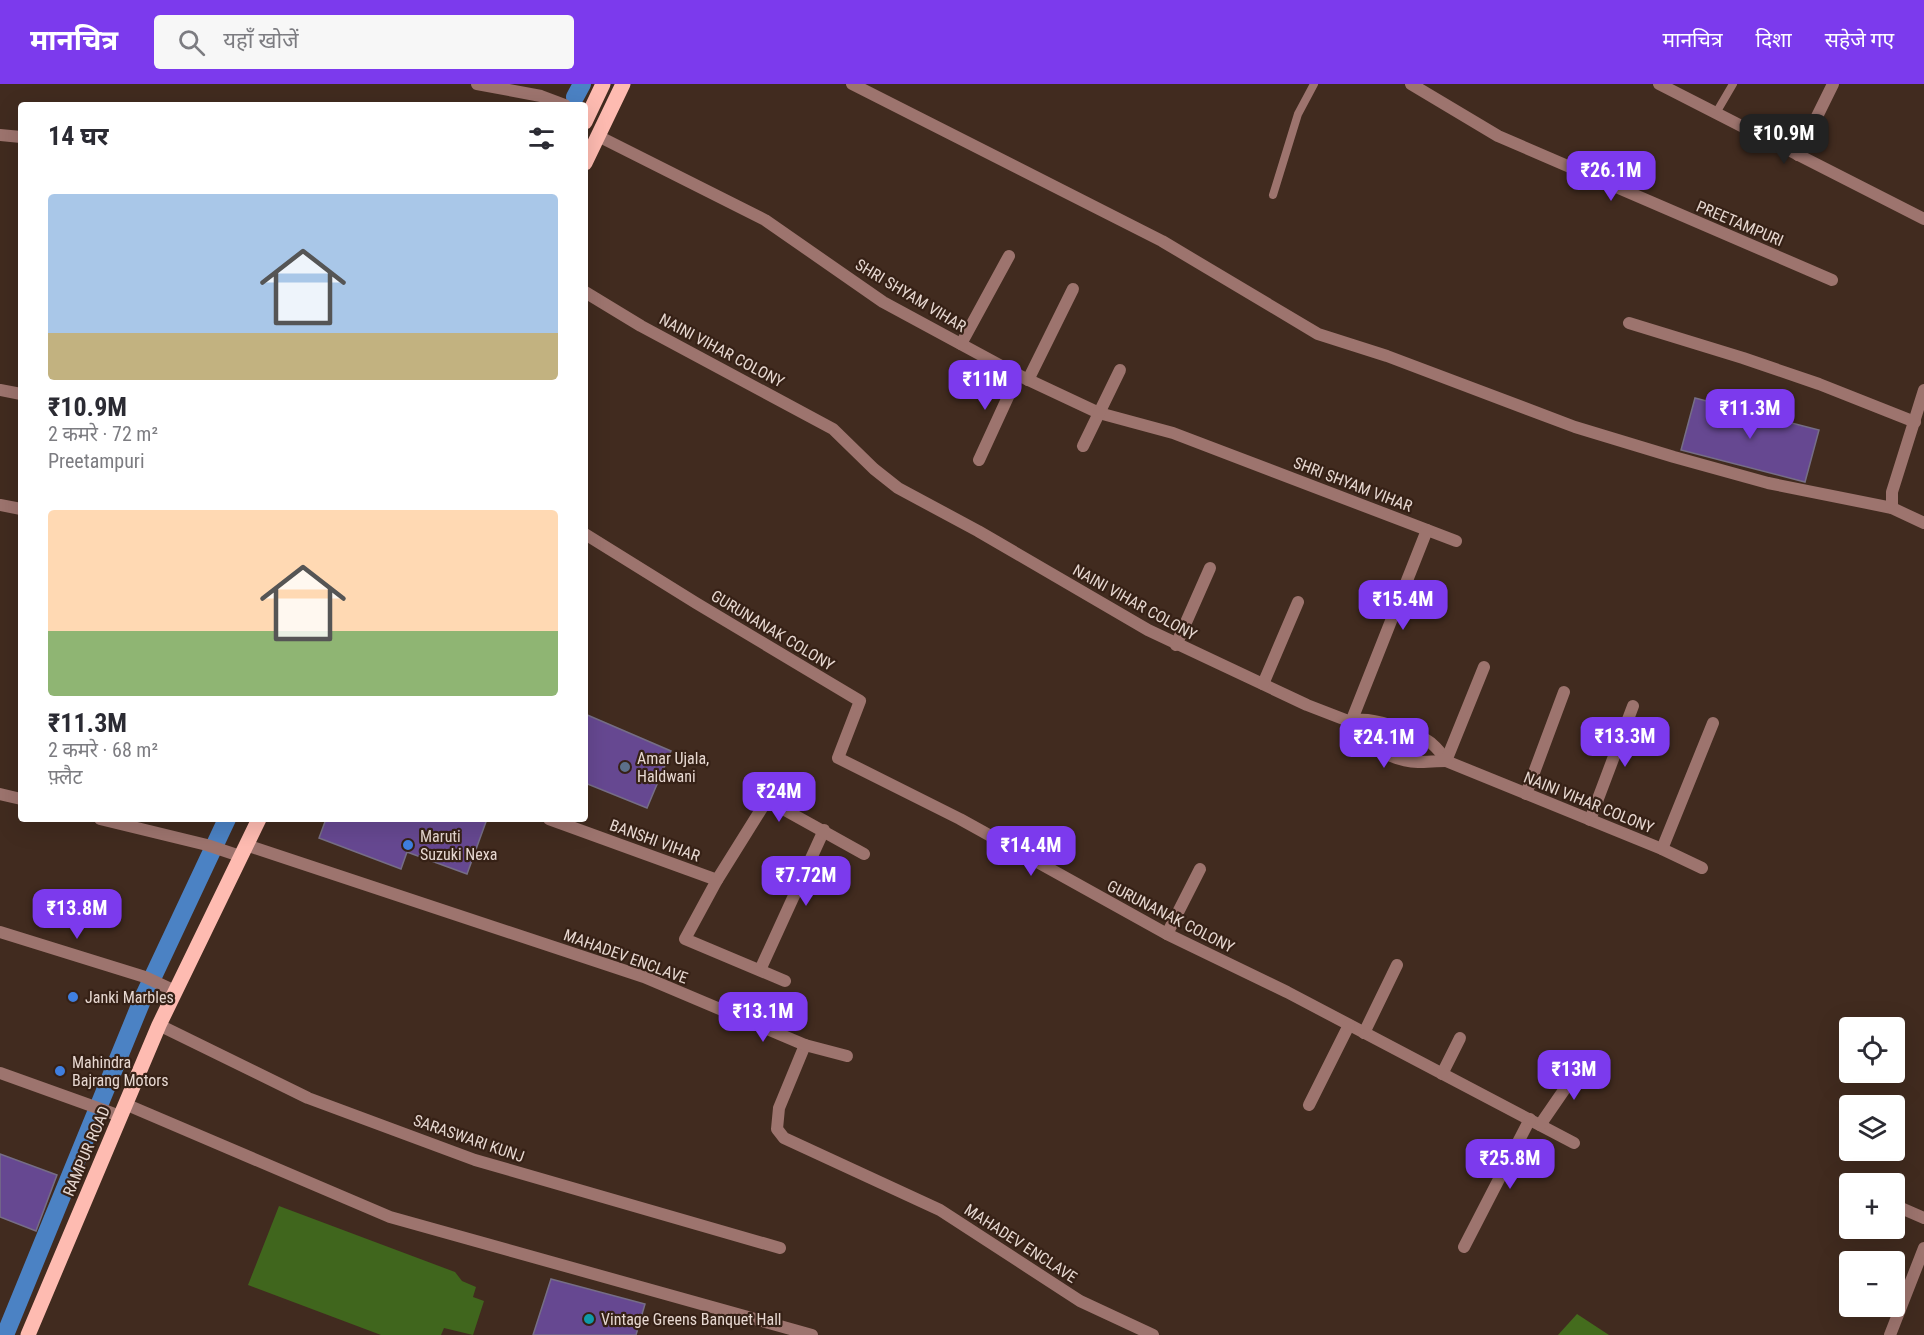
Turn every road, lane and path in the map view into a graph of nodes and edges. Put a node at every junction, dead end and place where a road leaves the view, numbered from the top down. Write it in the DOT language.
graph roads {
  1 [pos="477,84"];
  2 [pos="603,84"];
  3 [pos="623,84"];
  4 [pos="852,84"];
  5 [pos="1314,84"];
  6 [pos="1411,84"];
  7 [pos="1659,84"];
  8 [pos="1733,84"];
  9 [pos="1833,84"];
  10 [pos="557,102"];
  11 [pos="588,113"];
  12 [pos="1716,113"];
  13 [pos="0,135"];
  14 [pos="598,136"];
  15 [pos="18,137"];
  16 [pos="1797,155"];
  17 [pos="588,157"];
  18 [pos="1273,195"];
  19 [pos="1924,219"];
  20 [pos="1009,256"];
  21 [pos="1832,280"];
  22 [pos="1073,289"];
  23 [pos="588,294"];
  24 [pos="1629,323"];
  25 [pos="960,344"];
  26 [pos="1120,370"];
  27 [pos="1023,378"];
  28 [pos="0,390"];
  29 [pos="1924,390"];
  30 [pos="18,393"];
  31 [pos="1099,413"];
  32 [pos="1914,422"];
  33 [pos="1083,446"];
  34 [pos="979,460"];
  35 [pos="0,505"];
  36 [pos="18,508"];
  37 [pos="1892,508"];
  38 [pos="1924,523"];
  39 [pos="1426,530"];
  40 [pos="588,536"];
  41 [pos="1456,541"];
  42 [pos="1210,568"];
  43 [pos="1298,602"];
  44 [pos="1176,645"];
  45 [pos="1484,667"];
  46 [pos="1263,684"];
  47 [pos="1564,692"];
  48 [pos="1633,706"];
  49 [pos="1351,722"];
  50 [pos="1713,723"];
  51 [pos="1446,760"];
  52 [pos="0,794"];
  53 [pos="1526,794"];
  54 [pos="18,798"];
  55 [pos="1590,820"];
  56 [pos="112,822"];
  57 [pos="258,822"];
  58 [pos="557,822"];
  59 [pos="824,830"];
  60 [pos="1662,849"];
  61 [pos="243,851"];
  62 [pos="864,854"];
  63 [pos="1702,868"];
  64 [pos="1200,869"];
  65 [pos="717,880"];
  66 [pos="0,932"];
  67 [pos="1167,934"];
  68 [pos="1397,965"];
  69 [pos="760,970"];
  70 [pos="785,981"];
  71 [pos="175,991"];
  72 [pos="1349,1025"];
  73 [pos="159,1026"];
  74 [pos="1364,1033"];
  75 [pos="1460,1038"];
  76 [pos="805,1045"];
  77 [pos="847,1056"];
  78 [pos="1584,1061"];
  79 [pos="0,1073"];
  80 [pos="1442,1074"];
  81 [pos="1309,1105"];
  82 [pos="117,1111"];
  83 [pos="1535,1122"];
  84 [pos="1574,1143"];
  85 [pos="1905,1210"];
  86 [pos="1924,1218"];
  87 [pos="1464,1247"];
  88 [pos="780,1248"];
  89 [pos="1924,1248"];
  90 [pos="28,1335"];
  91 [pos="812,1335"];
  92 [pos="1153,1335"];
  93 [pos="1890,1335"];
  1 -- 10 [label="street"];
  2 -- 11 [label="main road"];
  3 -- 14 [label="main road"];
  4 -- 37 [label="street"];
  5 -- 18 [label="lane"];
  6 -- 21 [label="street, PREETAMPURI"];
  7 -- 12 [label="street"];
  8 -- 12 [label="lane"];
  9 -- 16 [label="street"];
  12 -- 16 [label="street"];
  13 -- 15 [label="street"];
  14 -- 17 [label="main road"];
  14 -- 25 [label="street, SHRI SHYAM VIHAR"];
  16 -- 19 [label="street"];
  20 -- 25 [label="street"];
  22 -- 27 [label="street"];
  23 -- 44 [label="street, NAINI VIHAR COLONY"];
  24 -- 32 [label="street"];
  25 -- 27 [label="street, SHRI SHYAM VIHAR"];
  26 -- 31 [label="street"];
  27 -- 31 [label="street, SHRI SHYAM VIHAR"];
  27 -- 34 [label="street"];
  28 -- 30 [label="street"];
  29 -- 32 [label="street"];
  31 -- 33 [label="street"];
  31 -- 39 [label="street, SHRI SHYAM VIHAR"];
  32 -- 37 [label="street"];
  35 -- 36 [label="street"];
  37 -- 38 [label="street"];
  39 -- 41 [label="street, SHRI SHYAM VIHAR"];
  39 -- 49 [label="street"];
  40 -- 67 [label="street, GURUNANAK COLONY"];
  42 -- 44 [label="street"];
  43 -- 46 [label="street"];
  44 -- 46 [label="street, NAINI VIHAR COLONY"];
  45 -- 51 [label="street"];
  46 -- 49 [label="street, NAINI VIHAR COLONY"];
  47 -- 53 [label="street"];
  48 -- 55 [label="street"];
  49 -- 51 [label="street, NAINI VIHAR COLONY"];
  49 -- 51 [label="street"];
  50 -- 60 [label="street"];
  51 -- 53 [label="street, NAINI VIHAR COLONY"];
  52 -- 54 [label="street"];
  53 -- 55 [label="street, NAINI VIHAR COLONY"];
  55 -- 60 [label="street, NAINI VIHAR COLONY"];
  56 -- 61 [label="street, MAHADEV ENCLAVE"];
  57 -- 61 [label="main road, RAMPUR ROAD"];
  58 -- 65 [label="street, BANSHI VIHAR"];
  59 -- 62 [label="street"];
  59 -- 65 [label="street"];
  59 -- 69 [label="street"];
  60 -- 63 [label="street, NAINI VIHAR COLONY"];
  61 -- 71 [label="main road, RAMPUR ROAD"];
  61 -- 76 [label="street, MAHADEV ENCLAVE"];
  64 -- 67 [label="street"];
  65 -- 69 [label="street"];
  66 -- 71 [label="street"];
  67 -- 72 [label="street, GURUNANAK COLONY"];
  68 -- 74 [label="street"];
  69 -- 70 [label="street"];
  71 -- 73 [label="main road, RAMPUR ROAD"];
  72 -- 74 [label="street, GURUNANAK COLONY"];
  72 -- 81 [label="street"];
  73 -- 82 [label="main road, RAMPUR ROAD"];
  73 -- 88 [label="street, SARASWARI KUNJ"];
  74 -- 80 [label="street, GURUNANAK COLONY"];
  75 -- 80 [label="street"];
  76 -- 77 [label="street"];
  76 -- 92 [label="street, MAHADEV ENCLAVE"];
  78 -- 83 [label="street"];
  79 -- 82 [label="street"];
  80 -- 83 [label="street, GURUNANAK COLONY"];
  82 -- 90 [label="main road, RAMPUR ROAD"];
  82 -- 91 [label="street"];
  83 -- 84 [label="street, GURUNANAK COLONY"];
  83 -- 87 [label="street"];
  85 -- 86 [label="street"];
  89 -- 93 [label="street"];
}
